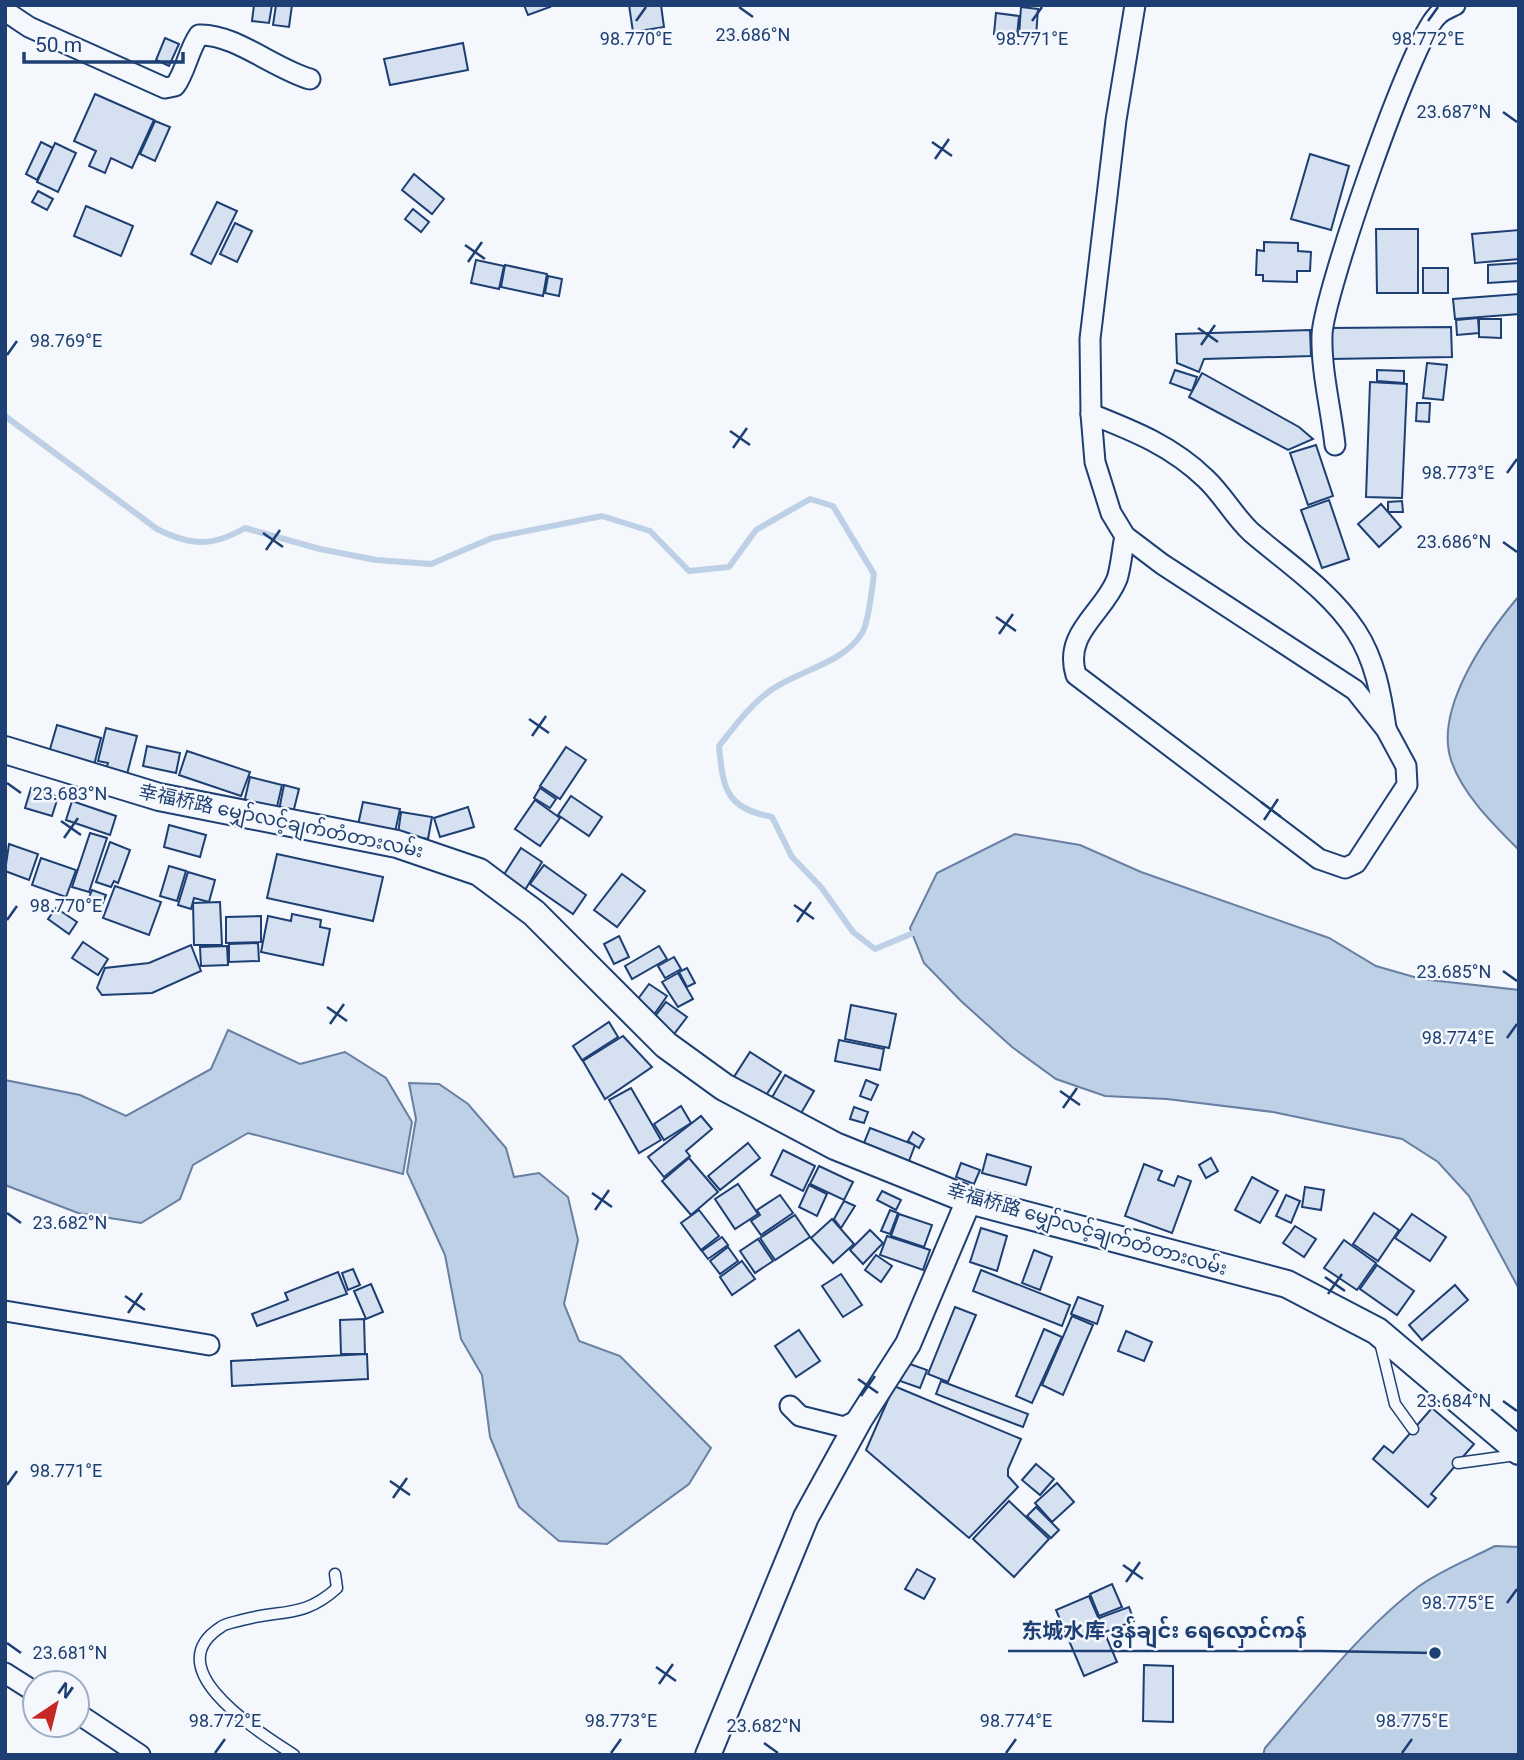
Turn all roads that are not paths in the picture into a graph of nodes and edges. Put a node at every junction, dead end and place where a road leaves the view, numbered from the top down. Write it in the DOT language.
graph roads {
  1 [pos="1135,5"];
  2 [pos="1455,5"];
  3 [pos="5,11"];
  4 [pos="310,79"];
  5 [pos="1091,414"];
  6 [pos="1335,445"];
  7 [pos="1125,536"];
  8 [pos="1386,729"];
  9 [pos="5,750"];
  10 [pos="969,1200"];
  11 [pos="5,1311"];
  12 [pos="1377,1331"];
  13 [pos="209,1345"];
  14 [pos="790,1406"];
  15 [pos="860,1419"];
  16 [pos="1413,1429"];
  17 [pos="1519,1453"];
  18 [pos="1458,1463"];
  19 [pos="335,1574"];
  20 [pos="5,1673"];
  21 [pos="21,1683"];
  22 [pos="91,1722"];
  23 [pos="141,1755"];
  24 [pos="294,1755"];
  25 [pos="708,1755"];
  1 -- 5 [label="street"];
  2 -- 6 [label="street"];
  3 -- 4 [label="street"];
  5 -- 7 [label="street"];
  5 -- 8 [label="street"];
  7 -- 8 [label="street"];
  7 -- 8 [label="street"];
  9 -- 10 [label="main road, 幸福桥路 မျှော်လင့်ချက်တံတားလမ်း"];
  10 -- 12 [label="main road, 幸福桥路 မျှော်လင့်ချက်တံတားလမ်း"];
  10 -- 15 [label="street"];
  11 -- 13 [label="street"];
  12 -- 16 [label="lane"];
  12 -- 17 [label="main road, 幸福桥路 မျှော်လင့်ချက်တံတားလမ်း"];
  14 -- 15 [label="street"];
  15 -- 25 [label="street"];
  17 -- 18 [label="lane"];
  19 -- 24 [label="lane"];
  20 -- 21 [label="street"];
  22 -- 23 [label="street"];
}
